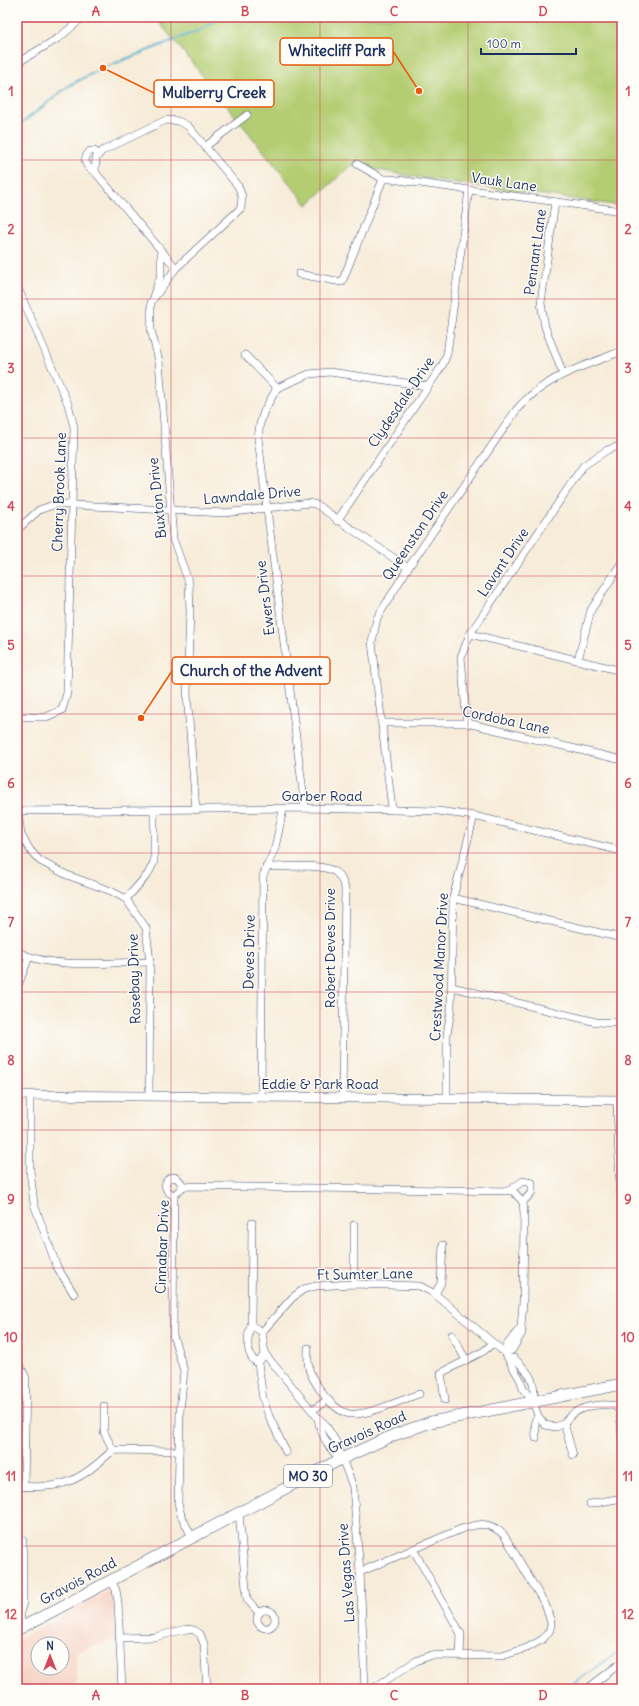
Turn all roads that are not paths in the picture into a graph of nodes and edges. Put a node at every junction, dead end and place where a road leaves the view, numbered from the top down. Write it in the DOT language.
graph roads {
  1 [pos="83,17"];
  2 [pos="17,62"];
  3 [pos="247,115"];
  4 [pos="206,146"];
  5 [pos="99,154"];
  6 [pos="356,164"];
  7 [pos="95,172"];
  8 [pos="383,179"];
  9 [pos="470,190"];
  10 [pos="555,202"];
  11 [pos="622,211"];
  12 [pos="161,251"];
  13 [pos="176,268"];
  14 [pos="299,274"];
  15 [pos="17,286"];
  16 [pos="151,302"];
  17 [pos="622,351"];
  18 [pos="245,355"];
  19 [pos="563,374"];
  20 [pos="427,386"];
  21 [pos="277,388"];
  22 [pos="622,445"];
  23 [pos="71,505"];
  24 [pos="267,507"];
  25 [pos="170,510"];
  26 [pos="337,520"];
  27 [pos="17,530"];
  28 [pos="622,562"];
  29 [pos="408,568"];
  30 [pos="470,634"];
  31 [pos="578,660"];
  32 [pos="622,671"];
  33 [pos="17,717"];
  34 [pos="382,723"];
  35 [pos="467,723"];
  36 [pos="622,760"];
  37 [pos="305,808"];
  38 [pos="392,809"];
  39 [pos="196,810"];
  40 [pos="283,810"];
  41 [pos="17,811"];
  42 [pos="154,811"];
  43 [pos="474,816"];
  44 [pos="622,851"];
  45 [pos="266,867"];
  46 [pos="453,898"];
  47 [pos="126,899"];
  48 [pos="622,938"];
  49 [pos="17,951"];
  50 [pos="29,957"];
  51 [pos="150,962"];
  52 [pos="452,987"];
  53 [pos="17,988"];
  54 [pos="622,1023"];
  55 [pos="17,1095"];
  56 [pos="30,1095"];
  57 [pos="148,1096"];
  58 [pos="261,1097"];
  59 [pos="342,1098"];
  60 [pos="447,1098"];
  61 [pos="619,1100"];
  62 [pos="184,1186"];
  63 [pos="510,1190"];
  64 [pos="174,1195"];
  65 [pos="622,1198"];
  66 [pos="523,1202"];
  67 [pos="252,1223"];
  68 [pos="354,1225"];
  69 [pos="443,1245"];
  70 [pos="354,1284"];
  71 [pos="74,1294"];
  72 [pos="435,1294"];
  73 [pos="252,1325"];
  74 [pos="262,1332"];
  75 [pos="452,1335"];
  76 [pos="493,1343"];
  77 [pos="308,1348"];
  78 [pos="265,1354"];
  79 [pos="507,1355"];
  80 [pos="466,1360"];
  81 [pos="258,1362"];
  82 [pos="19,1364"];
  83 [pos="622,1384"];
  84 [pos="419,1394"];
  85 [pos="327,1400"];
  86 [pos="445,1400"];
  87 [pos="533,1401"];
  88 [pos="104,1406"];
  89 [pos="313,1410"];
  90 [pos="538,1416"];
  91 [pos="564,1423"];
  92 [pos="536,1438"];
  93 [pos="622,1439"];
  94 [pos="113,1450"];
  95 [pos="179,1451"];
  96 [pos="286,1452"];
  97 [pos="573,1455"];
  98 [pos="341,1459"];
  99 [pos="21,1487"];
  100 [pos="622,1498"];
  101 [pos="590,1504"];
  102 [pos="239,1513"];
  103 [pos="17,1536"];
  104 [pos="192,1537"];
  105 [pos="414,1549"];
  106 [pos="360,1572"];
  107 [pos="111,1580"];
  108 [pos="259,1613"];
  109 [pos="20,1629"];
  110 [pos="119,1638"];
  111 [pos="460,1655"];
  112 [pos="622,1662"];
  113 [pos="122,1689"];
  114 [pos="207,1689"];
  115 [pos="365,1689"];
  116 [pos="372,1689"];
  117 [pos="587,1689"];
  1 -- 2 [label="street"];
  3 -- 4 [label="street"];
  4 -- 5 [label="street"];
  4 -- 13 [label="street"];
  5 -- 7 [label="street"];
  5 -- 7 [label="street"];
  6 -- 8 [label="street"];
  7 -- 12 [label="street"];
  8 -- 9 [label="street, Vauk Lane"];
  8 -- 14 [label="street"];
  9 -- 10 [label="street, Vauk Lane"];
  9 -- 20 [label="street, Clydesdale Drive"];
  10 -- 11 [label="street, Vauk Lane"];
  10 -- 19 [label="street, Pennant Lane"];
  12 -- 13 [label="street"];
  12 -- 16 [label="street, Buxton Drive"];
  13 -- 16 [label="street"];
  15 -- 23 [label="street, Cherry Brook Lane"];
  16 -- 25 [label="street, Buxton Drive"];
  17 -- 19 [label="street, Queenston Drive"];
  18 -- 21 [label="street"];
  19 -- 29 [label="street, Queenston Drive"];
  20 -- 21 [label="street"];
  20 -- 26 [label="street, Clydesdale Drive"];
  21 -- 24 [label="street, Ewers Drive"];
  22 -- 30 [label="street, Lavant Drive"];
  23 -- 25 [label="street, Lawndale Drive"];
  23 -- 27 [label="street, Lawndale Drive"];
  23 -- 33 [label="street, Cherry Brook Lane"];
  24 -- 25 [label="street, Lawndale Drive"];
  24 -- 26 [label="street, Lawndale Drive"];
  24 -- 37 [label="street, Ewers Drive"];
  25 -- 39 [label="street, Buxton Drive"];
  26 -- 29 [label="street, Lawndale Drive"];
  28 -- 31 [label="street"];
  29 -- 34 [label="street, Queenston Drive"];
  30 -- 31 [label="street"];
  30 -- 35 [label="street, Lavant Drive"];
  31 -- 32 [label="street"];
  34 -- 35 [label="street, Cordoba Lane"];
  34 -- 38 [label="street, Queenston Drive"];
  35 -- 36 [label="street, Cordoba Lane"];
  37 -- 38 [label="street, Garber Road"];
  37 -- 40 [label="street, Garber Road"];
  38 -- 43 [label="street, Garber Road"];
  39 -- 40 [label="street, Garber Road"];
  39 -- 42 [label="street, Garber Road"];
  40 -- 45 [label="street, Deves Drive"];
  41 -- 42 [label="street, Garber Road"];
  41 -- 47 [label="street"];
  42 -- 47 [label="street"];
  43 -- 44 [label="street, Garber Road"];
  43 -- 46 [label="street, Crestwood Manor Drive"];
  45 -- 58 [label="street, Deves Drive"];
  45 -- 59 [label="street, Robert Deves Drive"];
  46 -- 48 [label="street"];
  46 -- 52 [label="street, Crestwood Manor Drive"];
  47 -- 51 [label="street, Rosebay Drive"];
  49 -- 50 [label="street"];
  50 -- 51 [label="street"];
  50 -- 53 [label="street"];
  51 -- 57 [label="street, Rosebay Drive"];
  52 -- 54 [label="street"];
  52 -- 60 [label="street, Crestwood Manor Drive"];
  55 -- 56 [label="street, Eddie & Park Road"];
  56 -- 57 [label="street, Eddie & Park Road"];
  56 -- 71 [label="street"];
  57 -- 58 [label="street, Eddie & Park Road"];
  58 -- 59 [label="street, Eddie & Park Road"];
  59 -- 60 [label="street, Eddie & Park Road"];
  60 -- 61 [label="street, Eddie & Park Road"];
  61 -- 65 [label="street"];
  62 -- 63 [label="street, Cinnabar Drive"];
  62 -- 64 [label="street, Cinnabar Drive"];
  62 -- 64 [label="street"];
  63 -- 66 [label="street"];
  63 -- 66 [label="street, Cinnabar Drive"];
  64 -- 95 [label="street, Cinnabar Drive"];
  66 -- 79 [label="street"];
  67 -- 73 [label="street"];
  68 -- 70 [label="street"];
  69 -- 72 [label="street"];
  70 -- 72 [label="street, Ft Sumter Lane"];
  70 -- 74 [label="street, Ft Sumter Lane"];
  72 -- 76 [label="street, Ft Sumter Lane"];
  73 -- 74 [label="street"];
  73 -- 81 [label="street"];
  74 -- 78 [label="street"];
  75 -- 80 [label="street"];
  76 -- 79 [label="street, Ft Sumter Lane"];
  76 -- 80 [label="street"];
  77 -- 85 [label="street"];
  78 -- 81 [label="street"];
  78 -- 89 [label="street, Las Vegas Drive"];
  79 -- 87 [label="street, Ft Sumter Lane"];
  79 -- 87 [label="street, Ft Sumter Lane"];
  80 -- 86 [label="street"];
  81 -- 96 [label="street"];
  82 -- 99 [label="street"];
  83 -- 87 [label="main road, Gravois Road / MO 30"];
  84 -- 85 [label="street"];
  85 -- 89 [label="street"];
  87 -- 90 [label="street"];
  87 -- 98 [label="main road, Gravois Road / MO 30"];
  88 -- 94 [label="street"];
  89 -- 98 [label="street, Las Vegas Drive"];
  90 -- 91 [label="street"];
  90 -- 92 [label="street"];
  91 -- 93 [label="street"];
  91 -- 97 [label="street"];
  94 -- 95 [label="street"];
  94 -- 99 [label="street"];
  95 -- 104 [label="street, Cinnabar Drive"];
  98 -- 102 [label="main road, Gravois Road / MO 30"];
  98 -- 106 [label="street, Las Vegas Drive"];
  100 -- 101 [label="street"];
  102 -- 104 [label="main road, Gravois Road / MO 30"];
  102 -- 108 [label="street"];
  103 -- 109 [label="street"];
  104 -- 107 [label="main road, Gravois Road / MO 30"];
  105 -- 106 [label="street"];
  105 -- 111 [label="street"];
  105 -- 111 [label="street"];
  106 -- 115 [label="street, Las Vegas Drive"];
  107 -- 109 [label="main road, Gravois Road / MO 30"];
  107 -- 110 [label="street"];
  110 -- 113 [label="street"];
  110 -- 114 [label="street"];
  111 -- 116 [label="street"];
  112 -- 117 [label="street"];
}
